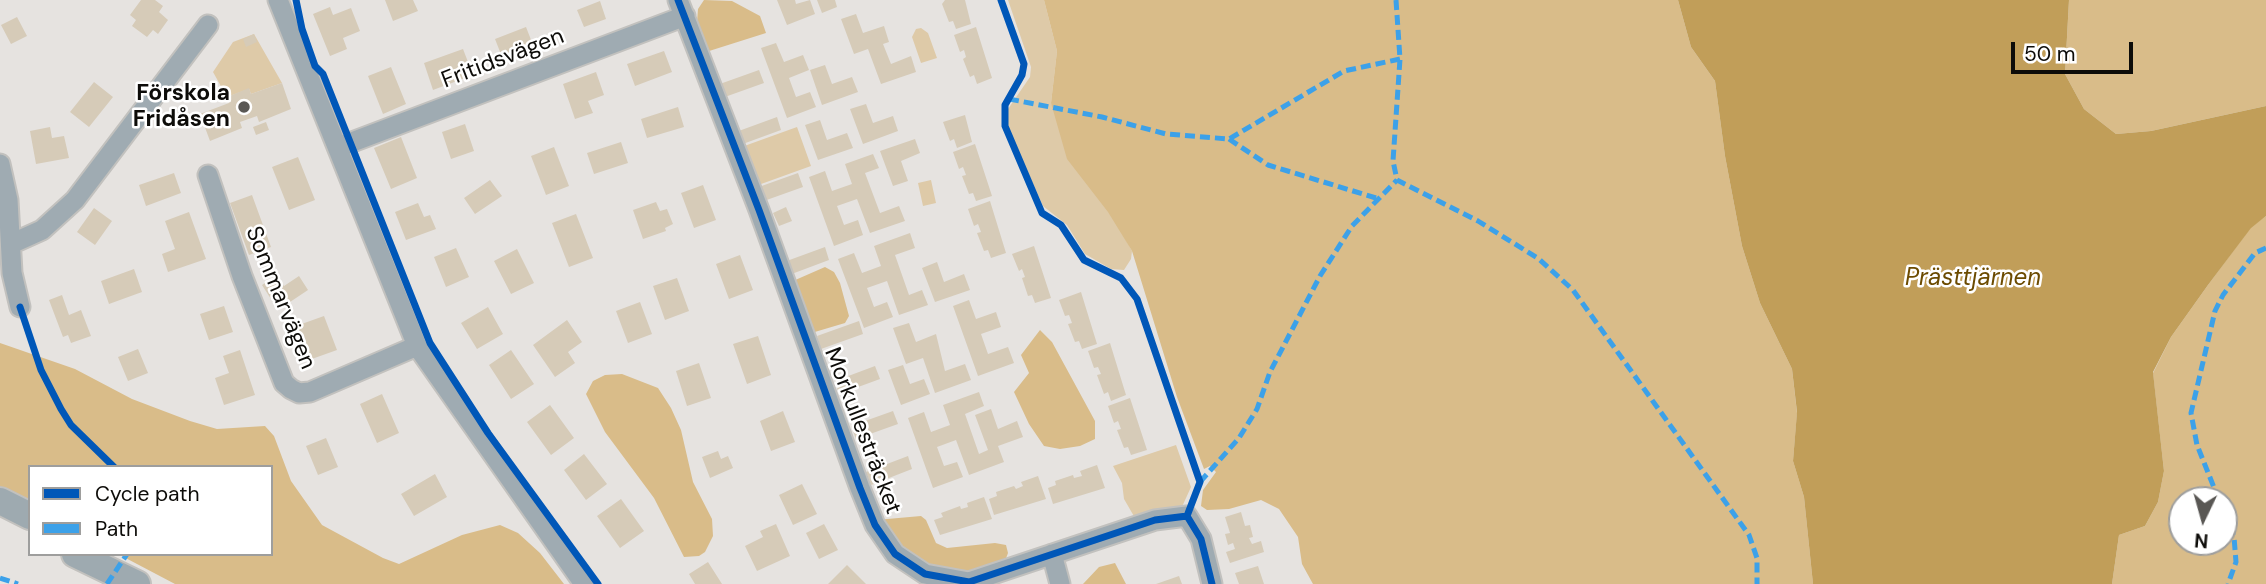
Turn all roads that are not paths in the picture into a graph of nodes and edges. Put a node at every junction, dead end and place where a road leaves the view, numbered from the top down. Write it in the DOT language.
graph roads {
  1 [pos="278,0"];
  2 [pos="682,8"];
  3 [pos="208,25"];
  4 [pos="339,147"];
  5 [pos="0,164"];
  6 [pos="208,175"];
  7 [pos="11,244"];
  8 [pos="20,307"];
  9 [pos="417,346"];
  10 [pos="0,501"];
  11 [pos="28,515"];
  12 [pos="0,520"];
  13 [pos="28,533"];
  14 [pos="1052,554"];
  15 [pos="79,556"];
  16 [pos="106,556"];
  17 [pos="137,584"];
  18 [pos="159,584"];
  19 [pos="583,584"];
  20 [pos="1059,584"];
  21 [pos="1212,584"];
  1 -- 4 [label="street"];
  2 -- 4 [label="street, Fritidsvägen"];
  2 -- 14 [label="street, Morkullesträcket"];
  3 -- 7 [label="street"];
  4 -- 9 [label="street"];
  5 -- 7 [label="street"];
  6 -- 9 [label="street, Sommarvägen"];
  7 -- 8 [label="street"];
  9 -- 19 [label="street"];
  10 -- 11 [label="street"];
  12 -- 13 [label="street"];
  14 -- 20 [label="street"];
  14 -- 21 [label="street, Morkullesträcket"];
  15 -- 17 [label="street"];
  16 -- 18 [label="street"];
}
